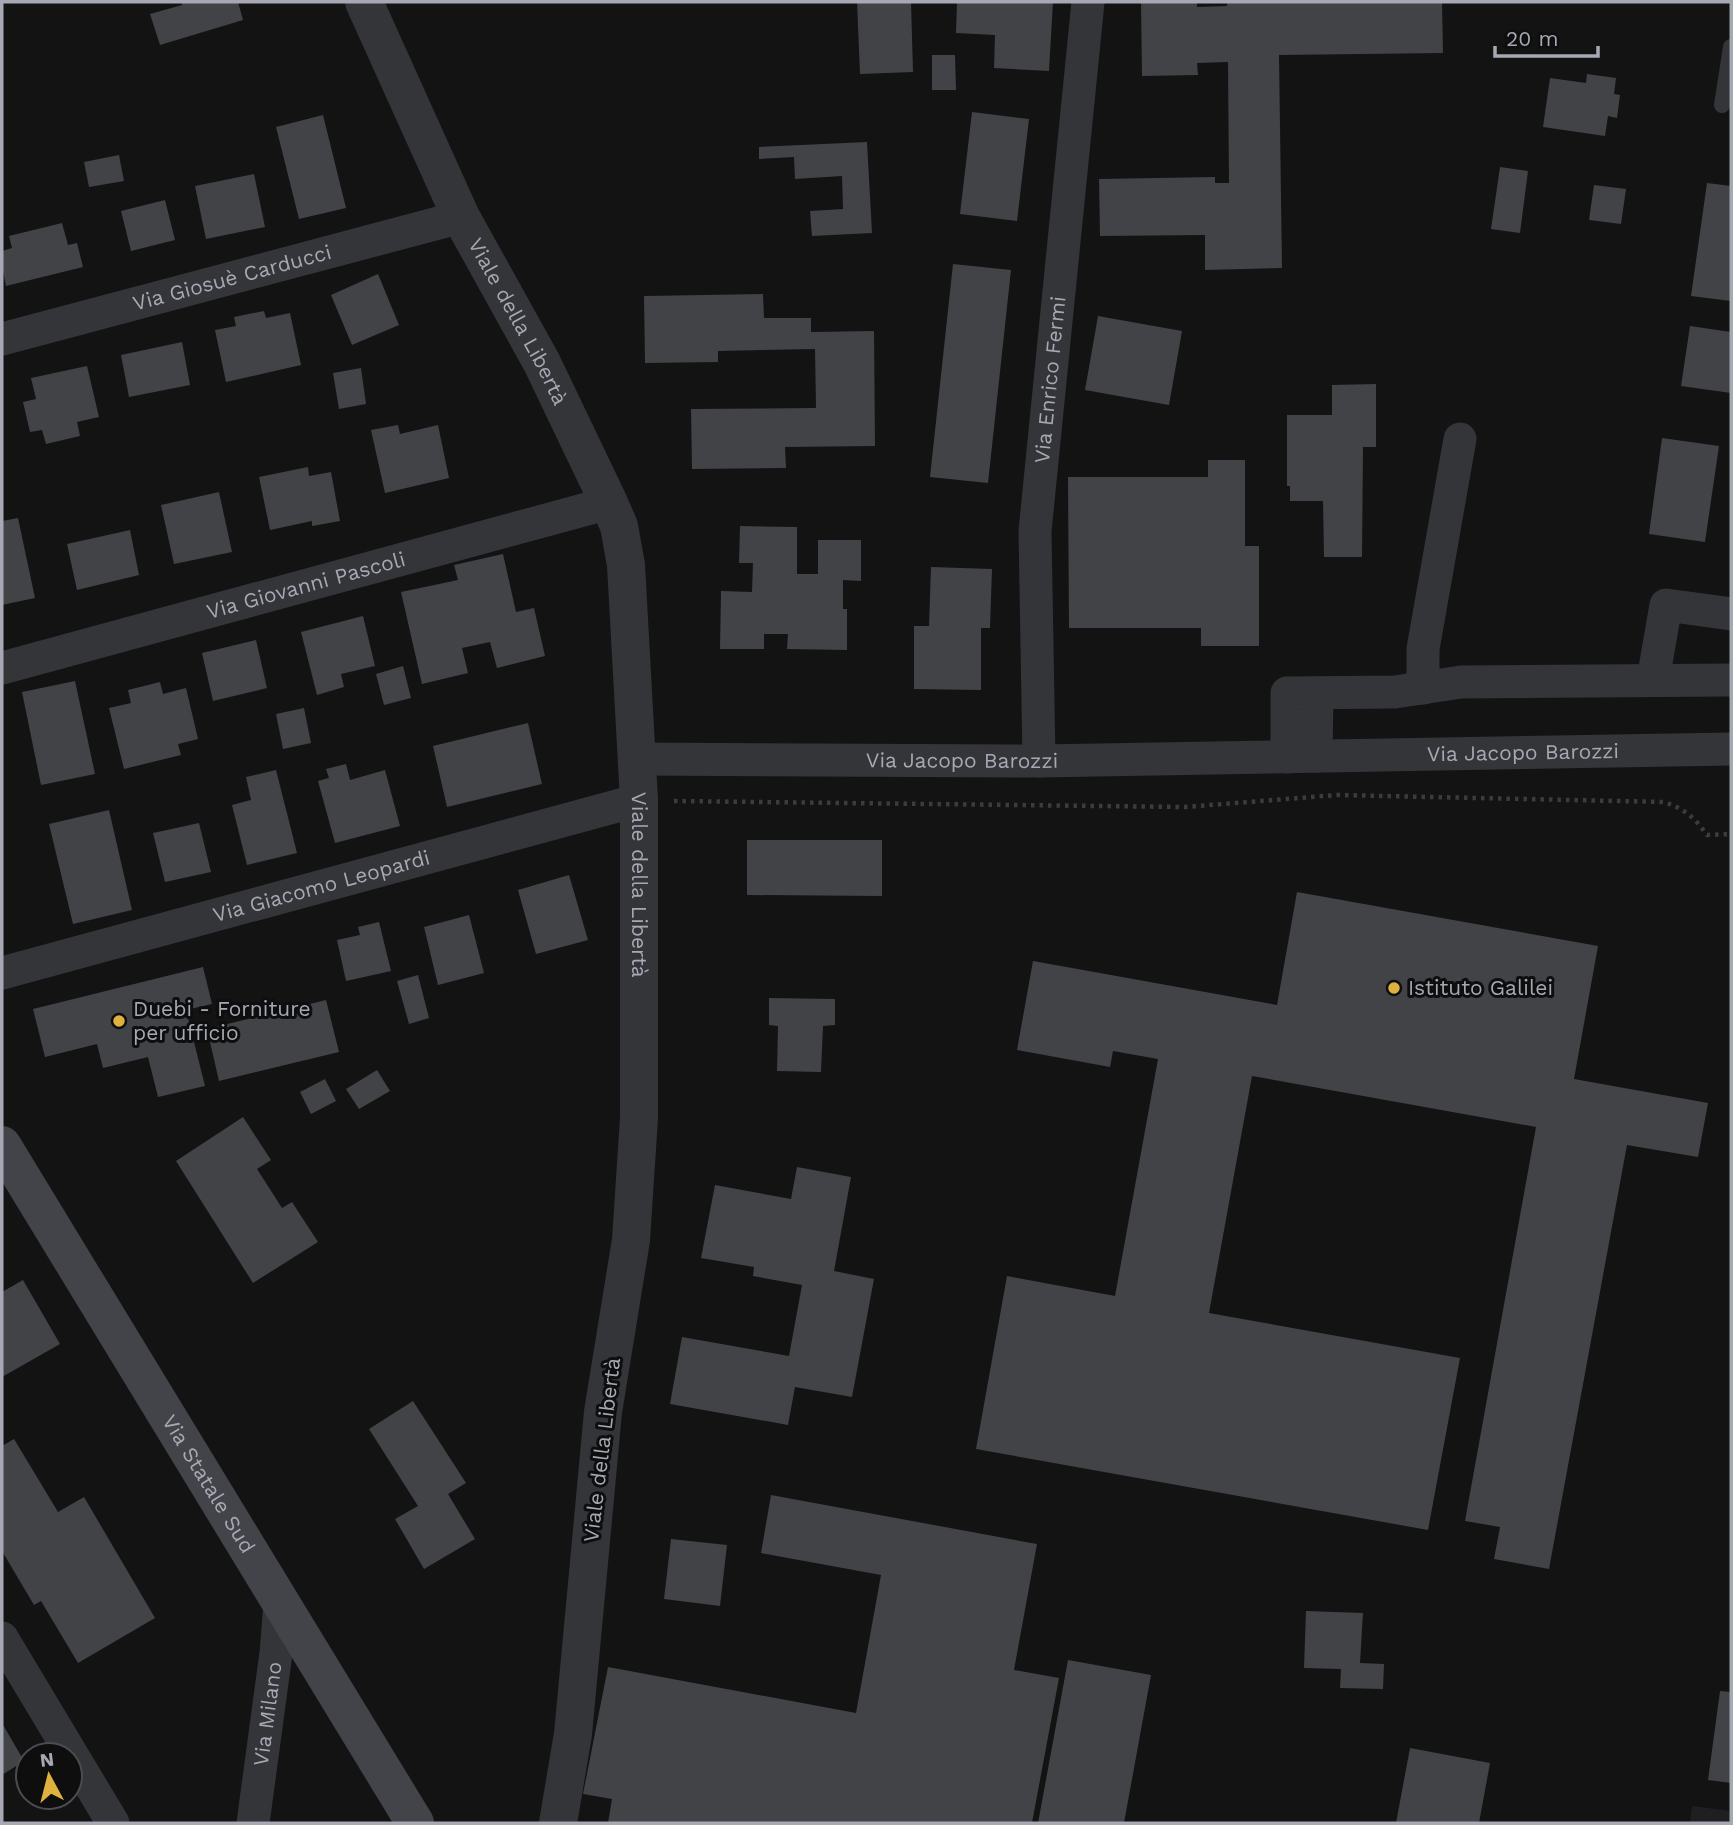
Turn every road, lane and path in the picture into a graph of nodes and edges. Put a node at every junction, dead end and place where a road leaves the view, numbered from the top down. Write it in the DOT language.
graph roads {
  1 [pos="364,2"];
  2 [pos="1088,2"];
  3 [pos="1731,47"];
  4 [pos="1722,105"];
  5 [pos="461,217"];
  6 [pos="2,339"];
  7 [pos="1460,439"];
  8 [pos="610,503"];
  9 [pos="1731,614"];
  10 [pos="2,668"];
  11 [pos="1653,680"];
  12 [pos="1731,680"];
  13 [pos="1423,688"];
  14 [pos="1731,749"];
  15 [pos="1302,756"];
  16 [pos="636,759"];
  17 [pos="1039,761"];
  18 [pos="639,800"];
  19 [pos="1731,834"];
  20 [pos="2,973"];
  21 [pos="2,1145"];
  22 [pos="280,1604"];
  23 [pos="2,1638"];
  24 [pos="113,1823"];
  25 [pos="253,1823"];
  26 [pos="415,1823"];
  27 [pos="558,1823"];
  1 -- 5 [label="street, Viale della Libertà"];
  2 -- 17 [label="street, Via Enrico Fermi"];
  3 -- 4 [label="lane"];
  5 -- 6 [label="street, Via Giosuè Carducci"];
  5 -- 8 [label="street, Viale della Libertà"];
  7 -- 13 [label="street"];
  8 -- 10 [label="street, Via Giovanni Pascoli"];
  8 -- 16 [label="street, Viale della Libertà"];
  9 -- 11 [label="street"];
  11 -- 12 [label="street"];
  11 -- 13 [label="street"];
  13 -- 15 [label="street"];
  14 -- 15 [label="street, Via Jacopo Barozzi"];
  15 -- 17 [label="street, Via Jacopo Barozzi"];
  16 -- 17 [label="street, Via Jacopo Barozzi"];
  16 -- 18 [label="street, Viale della Libertà"];
  18 -- 19 [label="path"];
  18 -- 20 [label="street, Via Giacomo Leopardi"];
  18 -- 27 [label="street, Viale della Libertà"];
  21 -- 22 [label="main road, Via Statale Sud"];
  22 -- 25 [label="street, Via Milano"];
  22 -- 26 [label="main road, Via Statale Sud"];
  23 -- 24 [label="street"];
}
